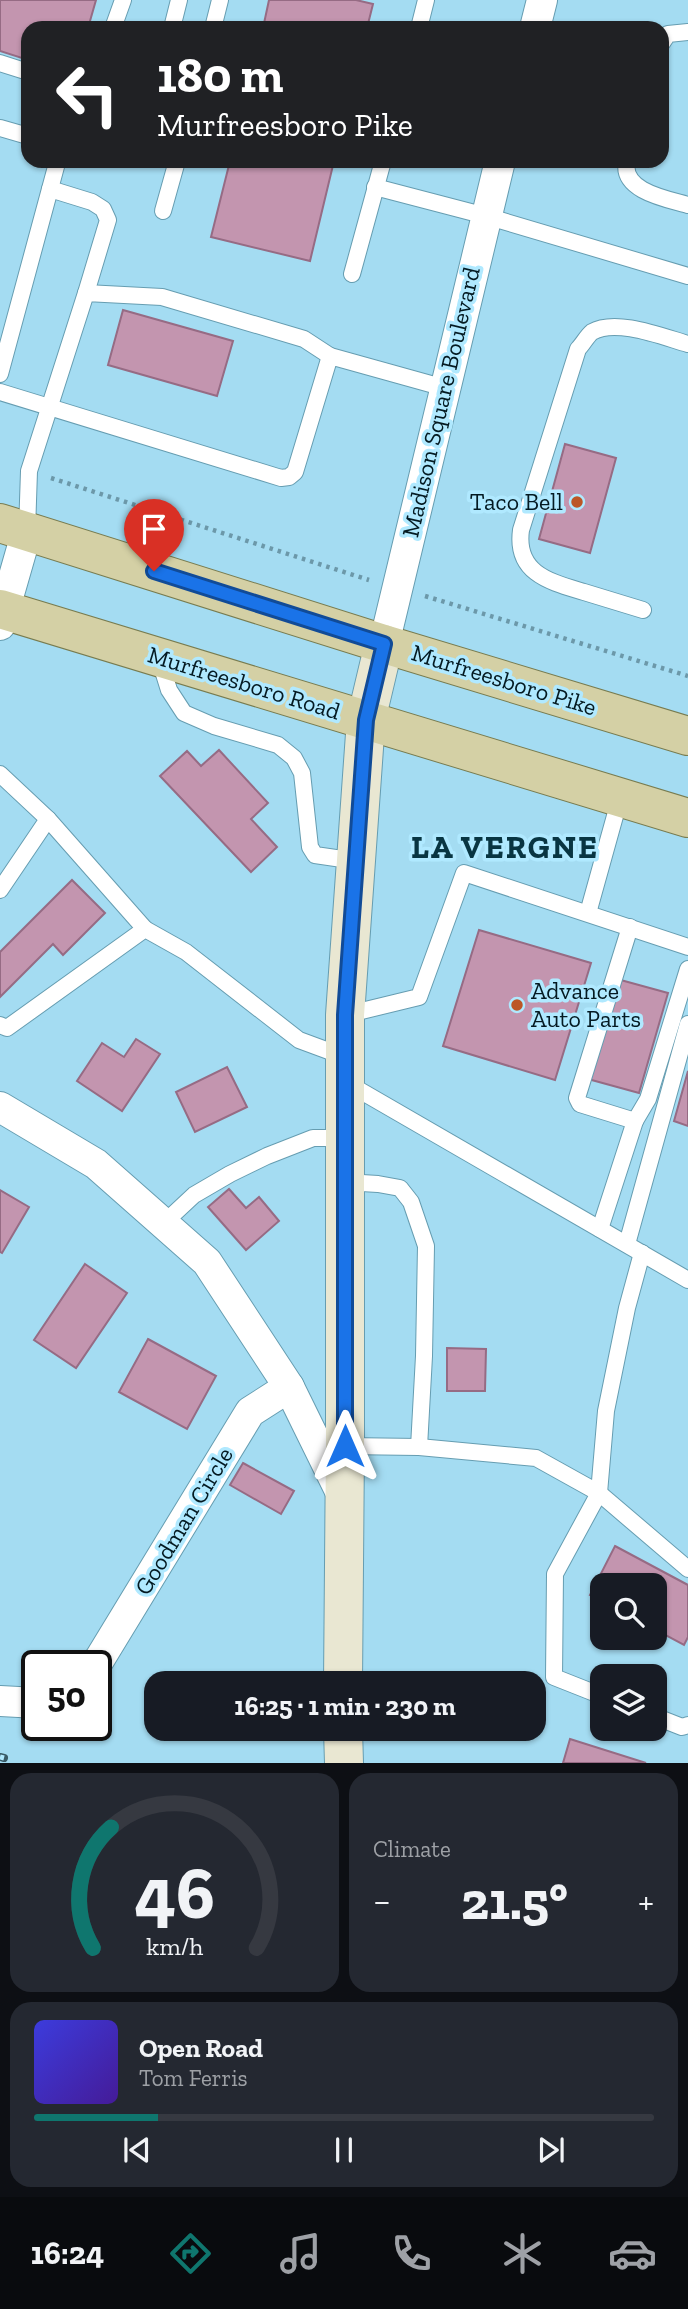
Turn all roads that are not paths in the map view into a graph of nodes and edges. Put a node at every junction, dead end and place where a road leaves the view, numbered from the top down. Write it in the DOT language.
graph roads {
  1 [pos="123,0"];
  2 [pos="179,0"];
  3 [pos="220,0"];
  4 [pos="426,0"];
  5 [pos="542,0"];
  6 [pos="116,21"];
  7 [pos="174,21"];
  8 [pos="215,21"];
  9 [pos="421,21"];
  10 [pos="537,21"];
  11 [pos="688,32"];
  12 [pos="669,34"];
  13 [pos="0,63"];
  14 [pos="21,70"];
  15 [pos="0,128"];
  16 [pos="21,134"];
  17 [pos="56,168"];
  18 [pos="175,168"];
  19 [pos="381,168"];
  20 [pos="498,168"];
  21 [pos="625,168"];
  22 [pos="375,187"];
  23 [pos="50,189"];
  24 [pos="688,205"];
  25 [pos="163,211"];
  26 [pos="486,216"];
  27 [pos="352,274"];
  28 [pos="688,276"];
  29 [pos="86,293"];
  30 [pos="688,344"];
  31 [pos="330,356"];
  32 [pos="0,374"];
  33 [pos="445,388"];
  34 [pos="0,392"];
  35 [pos="50,407"];
  36 [pos="13,527"];
  37 [pos="643,610"];
  38 [pos="1,615"];
  39 [pos="384,644"];
  40 [pos="158,657"];
  41 [pos="366,720"];
  42 [pos="688,736"];
  43 [pos="0,774"];
  44 [pos="620,798"];
  45 [pos="688,818"];
  46 [pos="48,819"];
  47 [pos="356,861"];
  48 [pos="0,890"];
  49 [pos="588,913"];
  50 [pos="630,927"];
  51 [pos="145,929"];
  52 [pos="688,947"];
  53 [pos="688,969"];
  54 [pos="345,1015"];
  55 [pos="688,1024"];
  56 [pos="0,1025"];
  57 [pos="345,1070"];
  58 [pos="0,1107"];
  59 [pos="635,1121"];
  60 [pos="345,1138"];
  61 [pos="345,1182"];
  62 [pos="164,1223"];
  63 [pos="600,1229"];
  64 [pos="627,1244"];
  65 [pos="642,1253"];
  66 [pos="688,1280"];
  67 [pos="289,1387"];
  68 [pos="345,1446"];
  69 [pos="419,1447"];
  70 [pos="599,1493"];
  71 [pos="344,1499"];
  72 [pos="688,1569"];
  73 [pos="105,1650"];
  74 [pos="343,1671"];
  75 [pos="590,1691"];
  76 [pos="0,1701"];
  77 [pos="21,1702"];
  78 [pos="667,1721"];
  79 [pos="688,1725"];
  80 [pos="343,1741"];
  81 [pos="344,1763"];
  1 -- 6 [label="lane"];
  2 -- 7 [label="lane"];
  3 -- 8 [label="lane"];
  4 -- 9 [label="lane"];
  5 -- 10 [label="street"];
  11 -- 12 [label="lane"];
  13 -- 14 [label="lane"];
  15 -- 16 [label="lane"];
  17 -- 23 [label="lane"];
  18 -- 25 [label="lane"];
  19 -- 22 [label="lane"];
  20 -- 26 [label="street, Madison Square Boulevard"];
  21 -- 24 [label="lane"];
  22 -- 26 [label="lane"];
  22 -- 27 [label="lane"];
  23 -- 29 [label="lane"];
  23 -- 32 [label="lane"];
  26 -- 28 [label="lane"];
  26 -- 33 [label="street, Madison Square Boulevard"];
  29 -- 31 [label="lane"];
  29 -- 35 [label="lane"];
  30 -- 37 [label="lane"];
  31 -- 33 [label="lane"];
  31 -- 35 [label="lane"];
  33 -- 39 [label="street, Madison Square Boulevard"];
  34 -- 35 [label="lane"];
  35 -- 36 [label="lane"];
  36 -- 38 [label="street"];
  36 -- 39 [label="main road, Murfreesboro Pike"];
  38 -- 40 [label="main road, Murfreesboro Road"];
  39 -- 41 [label="main road"];
  39 -- 42 [label="main road, Murfreesboro Pike"];
  40 -- 41 [label="main road, Murfreesboro Road"];
  40 -- 47 [label="lane"];
  41 -- 44 [label="main road, Murfreesboro Road"];
  41 -- 47 [label="main road"];
  43 -- 46 [label="lane"];
  44 -- 45 [label="main road, Murfreesboro Road"];
  44 -- 49 [label="lane"];
  46 -- 48 [label="lane"];
  46 -- 51 [label="lane"];
  47 -- 54 [label="main road"];
  49 -- 50 [label="lane"];
  49 -- 54 [label="lane"];
  50 -- 52 [label="lane"];
  50 -- 59 [label="lane"];
  51 -- 56 [label="lane"];
  51 -- 57 [label="lane"];
  53 -- 59 [label="lane"];
  54 -- 57 [label="main road"];
  55 -- 64 [label="lane"];
  57 -- 60 [label="main road"];
  57 -- 63 [label="lane"];
  58 -- 62 [label="street"];
  59 -- 63 [label="lane"];
  60 -- 61 [label="main road"];
  60 -- 62 [label="lane"];
  61 -- 68 [label="main road"];
  61 -- 69 [label="lane"];
  62 -- 67 [label="street"];
  63 -- 64 [label="lane"];
  64 -- 65 [label="lane"];
  65 -- 66 [label="lane"];
  65 -- 70 [label="lane"];
  67 -- 71 [label="street"];
  67 -- 73 [label="street, Goodman Circle"];
  68 -- 69 [label="lane"];
  68 -- 71 [label="main road"];
  69 -- 70 [label="lane"];
  70 -- 72 [label="lane"];
  70 -- 75 [label="lane"];
  71 -- 74 [label="main road"];
  76 -- 77 [label="street"];
  78 -- 79 [label="lane"];
  80 -- 81 [label="main road"];
}
